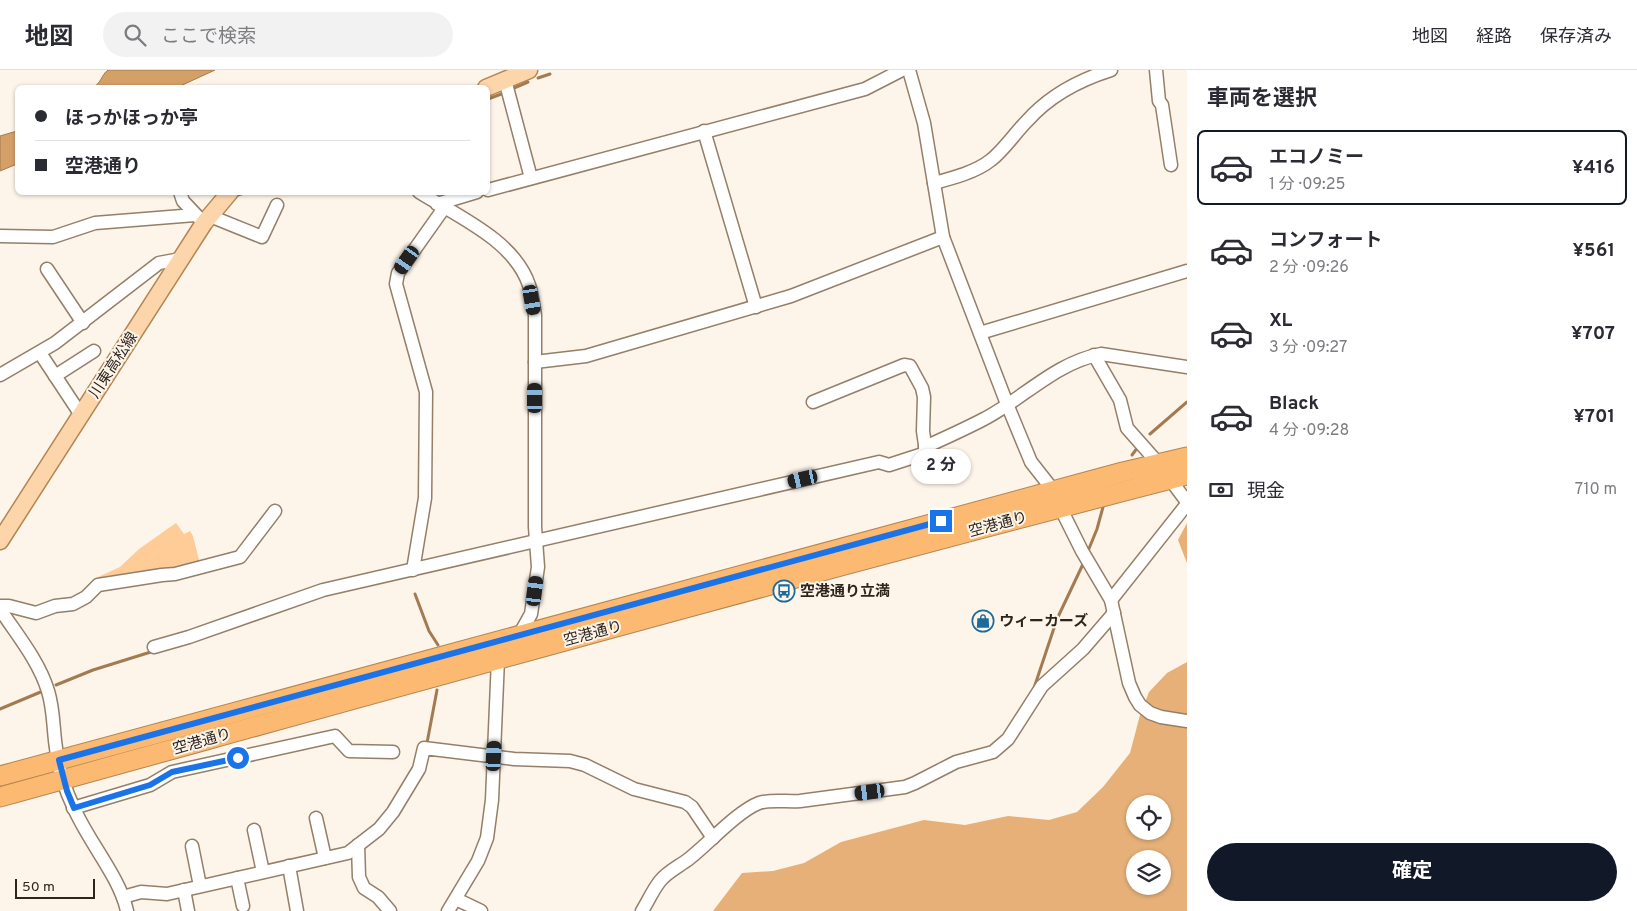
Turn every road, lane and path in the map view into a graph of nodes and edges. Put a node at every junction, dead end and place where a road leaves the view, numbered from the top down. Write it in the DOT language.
graph roads {
  1 [pos="529,70"];
  2 [pos="902,70"];
  3 [pos="909,70"];
  4 [pos="1111,70"];
  5 [pos="1156,70"];
  6 [pos="506,80"];
  7 [pos="490,86"];
  8 [pos="704,131"];
  9 [pos="1171,165"];
  10 [pos="531,178"];
  11 [pos="934,183"];
  12 [pos="490,189"];
  13 [pos="181,195"];
  14 [pos="227,195"];
  15 [pos="424,195"];
  16 [pos="469,195"];
  17 [pos="277,205"];
  18 [pos="440,206"];
  19 [pos="203,218"];
  20 [pos="0,236"];
  21 [pos="943,237"];
  22 [pos="180,260"];
  23 [pos="47,269"];
  24 [pos="1187,270"];
  25 [pos="756,307"];
  26 [pos="83,323"];
  27 [pos="980,333"];
  28 [pos="94,351"];
  29 [pos="40,353"];
  30 [pos="1094,355"];
  31 [pos="535,362"];
  32 [pos="1187,367"];
  33 [pos="0,375"];
  34 [pos="55,376"];
  35 [pos="813,402"];
  36 [pos="1007,404"];
  37 [pos="81,415"];
  38 [pos="925,447"];
  39 [pos="1187,456"];
  40 [pos="1158,463"];
  41 [pos="1179,477"];
  42 [pos="1056,499"];
  43 [pos="1187,503"];
  44 [pos="275,511"];
  45 [pos="0,541"];
  46 [pos="536,542"];
  47 [pos="412,570"];
  48 [pos="1112,607"];
  49 [pos="0,608"];
  50 [pos="519,636"];
  51 [pos="154,647"];
  52 [pos="498,659"];
  53 [pos="1187,720"];
  54 [pos="393,752"];
  55 [pos="494,756"];
  56 [pos="59,760"];
  57 [pos="0,776"];
  58 [pos="64,779"];
  59 [pos="0,797"];
  60 [pos="74,808"];
  61 [pos="316,818"];
  62 [pos="254,830"];
  63 [pos="713,838"];
  64 [pos="358,845"];
  65 [pos="192,846"];
  66 [pos="325,858"];
  67 [pos="289,866"];
  68 [pos="263,872"];
  69 [pos="237,878"];
  70 [pos="200,886"];
  71 [pos="184,890"];
  72 [pos="123,897"];
  73 [pos="456,898"];
  74 [pos="243,906"];
  75 [pos="127,911"];
  76 [pos="188,911"];
  77 [pos="297,911"];
  78 [pos="390,911"];
  79 [pos="448,911"];
  80 [pos="480,911"];
  81 [pos="642,911"];
  1 -- 6 [label="main road"];
  2 -- 8 [label="street"];
  3 -- 11 [label="street"];
  4 -- 11 [label="street"];
  5 -- 9 [label="street"];
  6 -- 7 [label="main road"];
  6 -- 10 [label="street"];
  8 -- 10 [label="street"];
  8 -- 25 [label="street"];
  10 -- 12 [label="street"];
  11 -- 21 [label="street"];
  13 -- 19 [label="street"];
  14 -- 19 [label="main road, 川東高松線"];
  15 -- 18 [label="street"];
  16 -- 18 [label="street"];
  17 -- 19 [label="street"];
  18 -- 31 [label="street"];
  18 -- 47 [label="street"];
  19 -- 20 [label="street"];
  19 -- 22 [label="main road, 川東高松線"];
  21 -- 25 [label="street"];
  21 -- 27 [label="street"];
  22 -- 26 [label="street"];
  22 -- 37 [label="main road, 川東高松線"];
  23 -- 26 [label="street"];
  24 -- 27 [label="street"];
  25 -- 31 [label="street"];
  26 -- 29 [label="street"];
  27 -- 36 [label="street"];
  28 -- 34 [label="street"];
  29 -- 33 [label="street"];
  29 -- 34 [label="street"];
  30 -- 32 [label="street"];
  30 -- 36 [label="street"];
  30 -- 40 [label="street"];
  31 -- 46 [label="street"];
  34 -- 37 [label="street"];
  35 -- 38 [label="street"];
  36 -- 38 [label="street"];
  36 -- 42 [label="street"];
  37 -- 45 [label="main road, 川東高松線"];
  38 -- 46 [label="street"];
  39 -- 40 [label="highway, 空港通り"];
  40 -- 41 [label="street"];
  40 -- 42 [label="highway, 空港通り"];
  41 -- 42 [label="highway, 空港通り"];
  41 -- 43 [label="street"];
  42 -- 48 [label="street"];
  42 -- 50 [label="highway, 空港通り"];
  42 -- 52 [label="highway, 空港通り"];
  43 -- 48 [label="street"];
  44 -- 49 [label="street"];
  46 -- 47 [label="street"];
  46 -- 50 [label="street"];
  47 -- 51 [label="street"];
  48 -- 53 [label="street"];
  48 -- 63 [label="street"];
  49 -- 56 [label="street"];
  50 -- 52 [label="street"];
  50 -- 56 [label="highway, 空港通り"];
  52 -- 55 [label="street"];
  52 -- 58 [label="highway, 空港通り"];
  54 -- 60 [label="street"];
  55 -- 63 [label="street"];
  55 -- 64 [label="street"];
  55 -- 73 [label="street"];
  56 -- 57 [label="highway, 空港通り"];
  56 -- 58 [label="street"];
  58 -- 59 [label="highway, 空港通り"];
  58 -- 60 [label="street"];
  60 -- 72 [label="street"];
  61 -- 66 [label="street"];
  62 -- 68 [label="street"];
  63 -- 81 [label="street"];
  64 -- 66 [label="street"];
  64 -- 78 [label="street"];
  65 -- 70 [label="street"];
  66 -- 67 [label="street"];
  67 -- 68 [label="street"];
  67 -- 77 [label="street"];
  68 -- 69 [label="street"];
  69 -- 70 [label="street"];
  69 -- 74 [label="street"];
  70 -- 71 [label="street"];
  71 -- 72 [label="street"];
  71 -- 76 [label="street"];
  72 -- 75 [label="street"];
  73 -- 79 [label="street"];
  73 -- 80 [label="street"];
}
